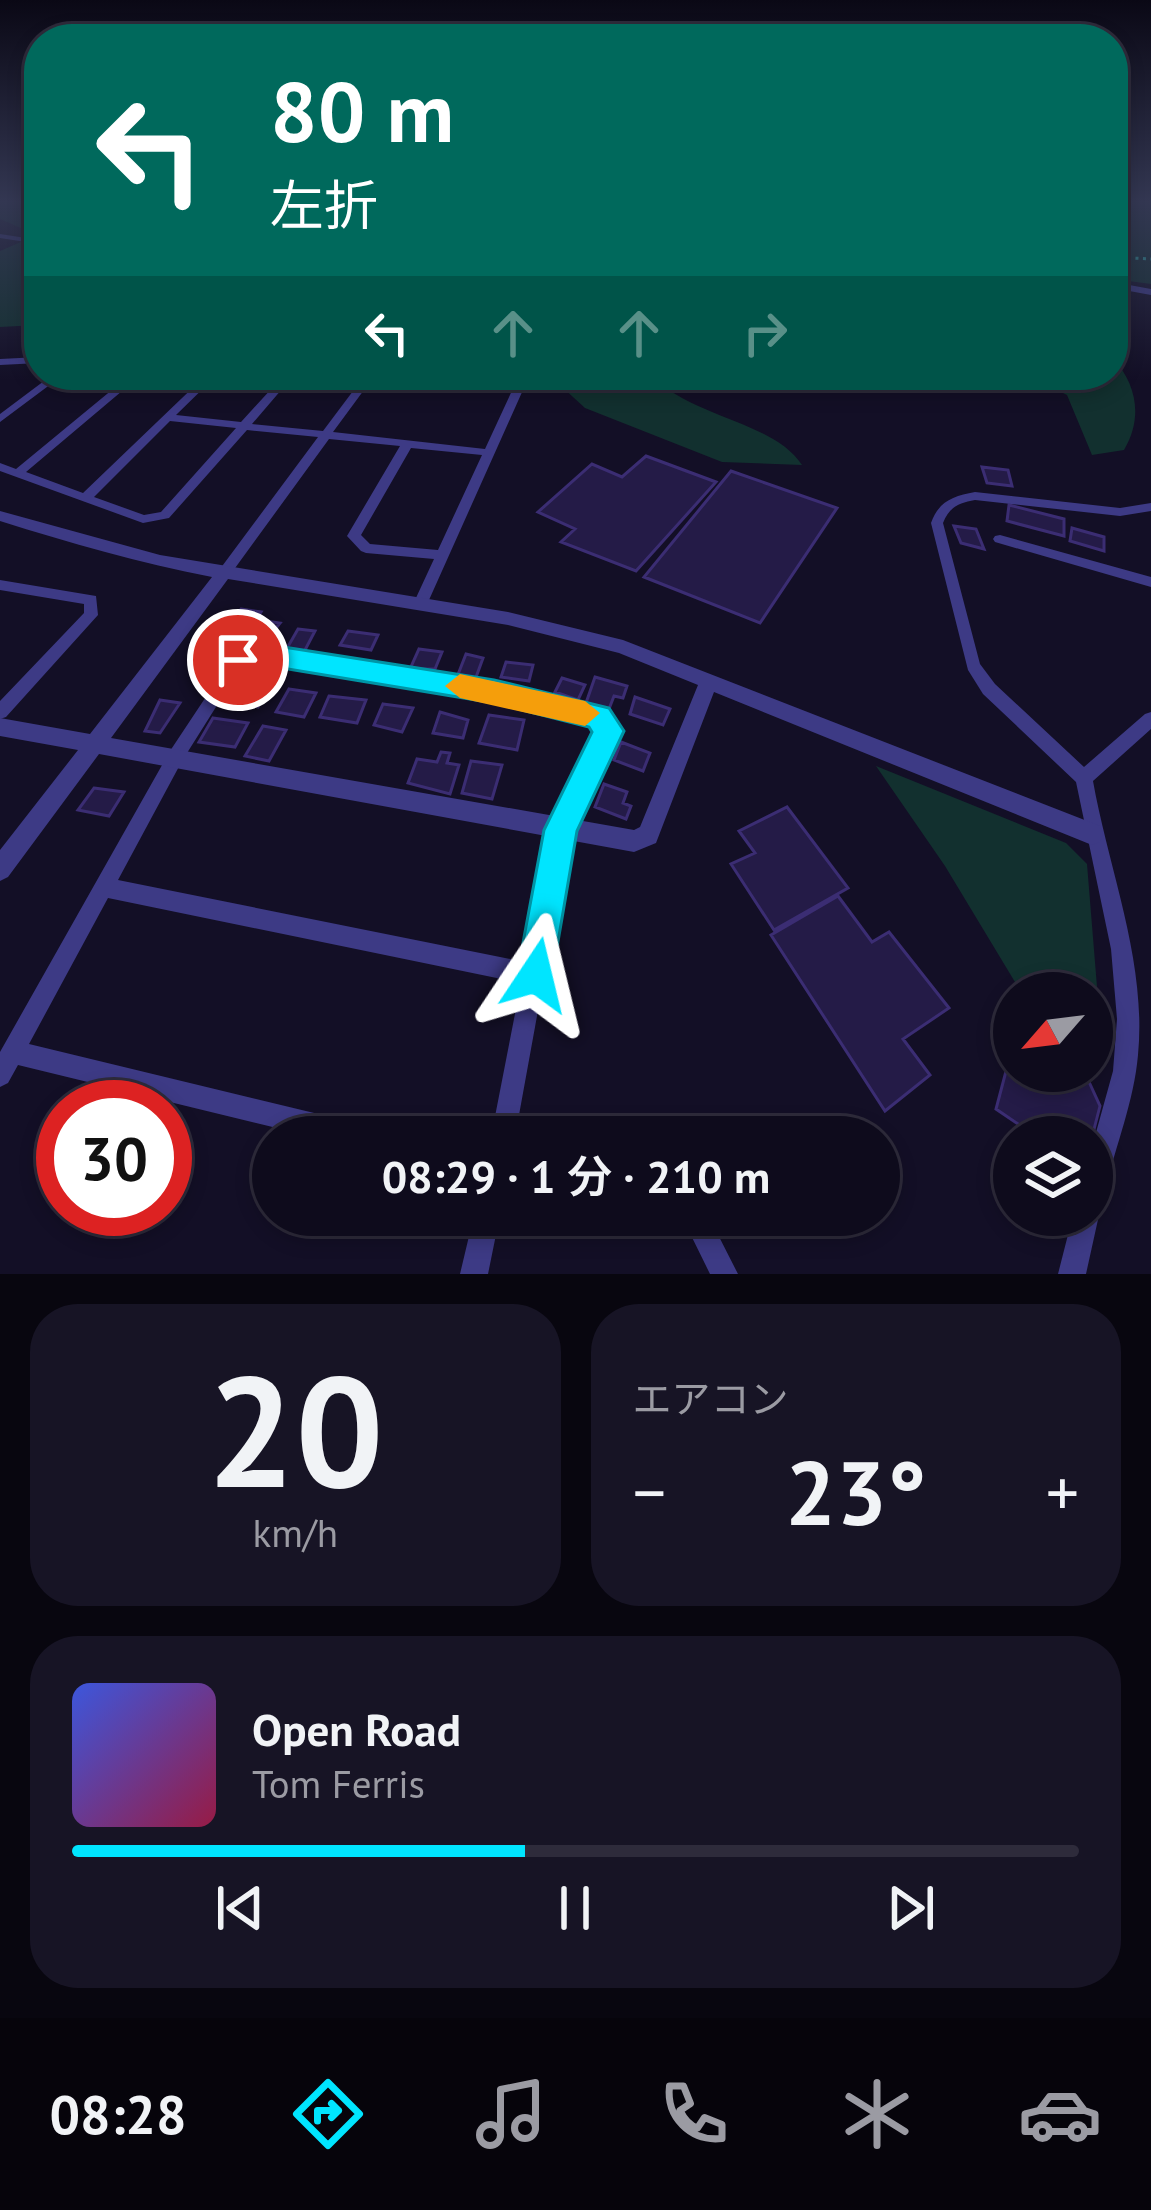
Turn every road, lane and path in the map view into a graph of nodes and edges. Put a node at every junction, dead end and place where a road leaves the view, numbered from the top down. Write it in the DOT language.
graph roads {
  1 [pos="38,390"];
  2 [pos="118,390"];
  3 [pos="197,390"];
  4 [pos="275,390"];
  5 [pos="359,390"];
  6 [pos="518,390"];
  7 [pos="170,418"];
  8 [pos="0,419"];
  9 [pos="242,426"];
  10 [pos="326,435"];
  11 [pos="407,444"];
  12 [pos="491,453"];
  13 [pos="0,467"];
  14 [pos="18,473"];
  15 [pos="86,497"];
  16 [pos="1151,507"];
  17 [pos="0,516"];
  18 [pos="1000,539"];
  19 [pos="440,556"];
  20 [pos="225,572"];
  21 [pos="1151,583"];
  22 [pos="0,585"];
  23 [pos="422,599"];
  24 [pos="709,681"];
  25 [pos="0,712"];
  26 [pos="1151,719"];
  27 [pos="0,727"];
  28 [pos="93,742"];
  29 [pos="176,756"];
  30 [pos="1084,778"];
  31 [pos="561,830"];
  32 [pos="1091,834"];
  33 [pos="0,869"];
  34 [pos="104,887"];
  35 [pos="536,975"];
  36 [pos="13,1052"];
  37 [pos="0,1076"];
  38 [pos="277,1116"];
  39 [pos="507,1116"];
  40 [pos="1111,1116"];
  41 [pos="482,1236"];
  42 [pos="705,1236"];
  43 [pos="1081,1236"];
  44 [pos="474,1274"];
  45 [pos="724,1274"];
  46 [pos="1072,1274"];
  1 -- 8 [label="street"];
  2 -- 14 [label="street"];
  3 -- 7 [label="street"];
  4 -- 9 [label="street"];
  5 -- 10 [label="street"];
  6 -- 12 [label="street"];
  7 -- 9 [label="street"];
  7 -- 15 [label="street"];
  9 -- 10 [label="street"];
  9 -- 15 [label="street"];
  10 -- 11 [label="street"];
  10 -- 20 [label="street"];
  11 -- 12 [label="street"];
  11 -- 19 [label="street"];
  12 -- 19 [label="street"];
  13 -- 14 [label="street"];
  14 -- 15 [label="street"];
  16 -- 30 [label="street"];
  17 -- 20 [label="street"];
  18 -- 21 [label="street"];
  19 -- 23 [label="street"];
  20 -- 23 [label="street"];
  20 -- 28 [label="street"];
  22 -- 25 [label="street"];
  23 -- 24 [label="street"];
  24 -- 31 [label="street"];
  24 -- 32 [label="street"];
  26 -- 30 [label="street"];
  27 -- 28 [label="street"];
  28 -- 29 [label="street"];
  28 -- 33 [label="street"];
  29 -- 31 [label="street"];
  29 -- 31 [label="street"];
  29 -- 34 [label="street"];
  30 -- 32 [label="street"];
  31 -- 35 [label="street"];
  32 -- 40 [label="street"];
  34 -- 35 [label="street"];
  34 -- 36 [label="street"];
  35 -- 39 [label="street"];
  36 -- 37 [label="street"];
  36 -- 38 [label="street"];
  41 -- 44 [label="street"];
  42 -- 45 [label="street"];
  43 -- 46 [label="street"];
}
